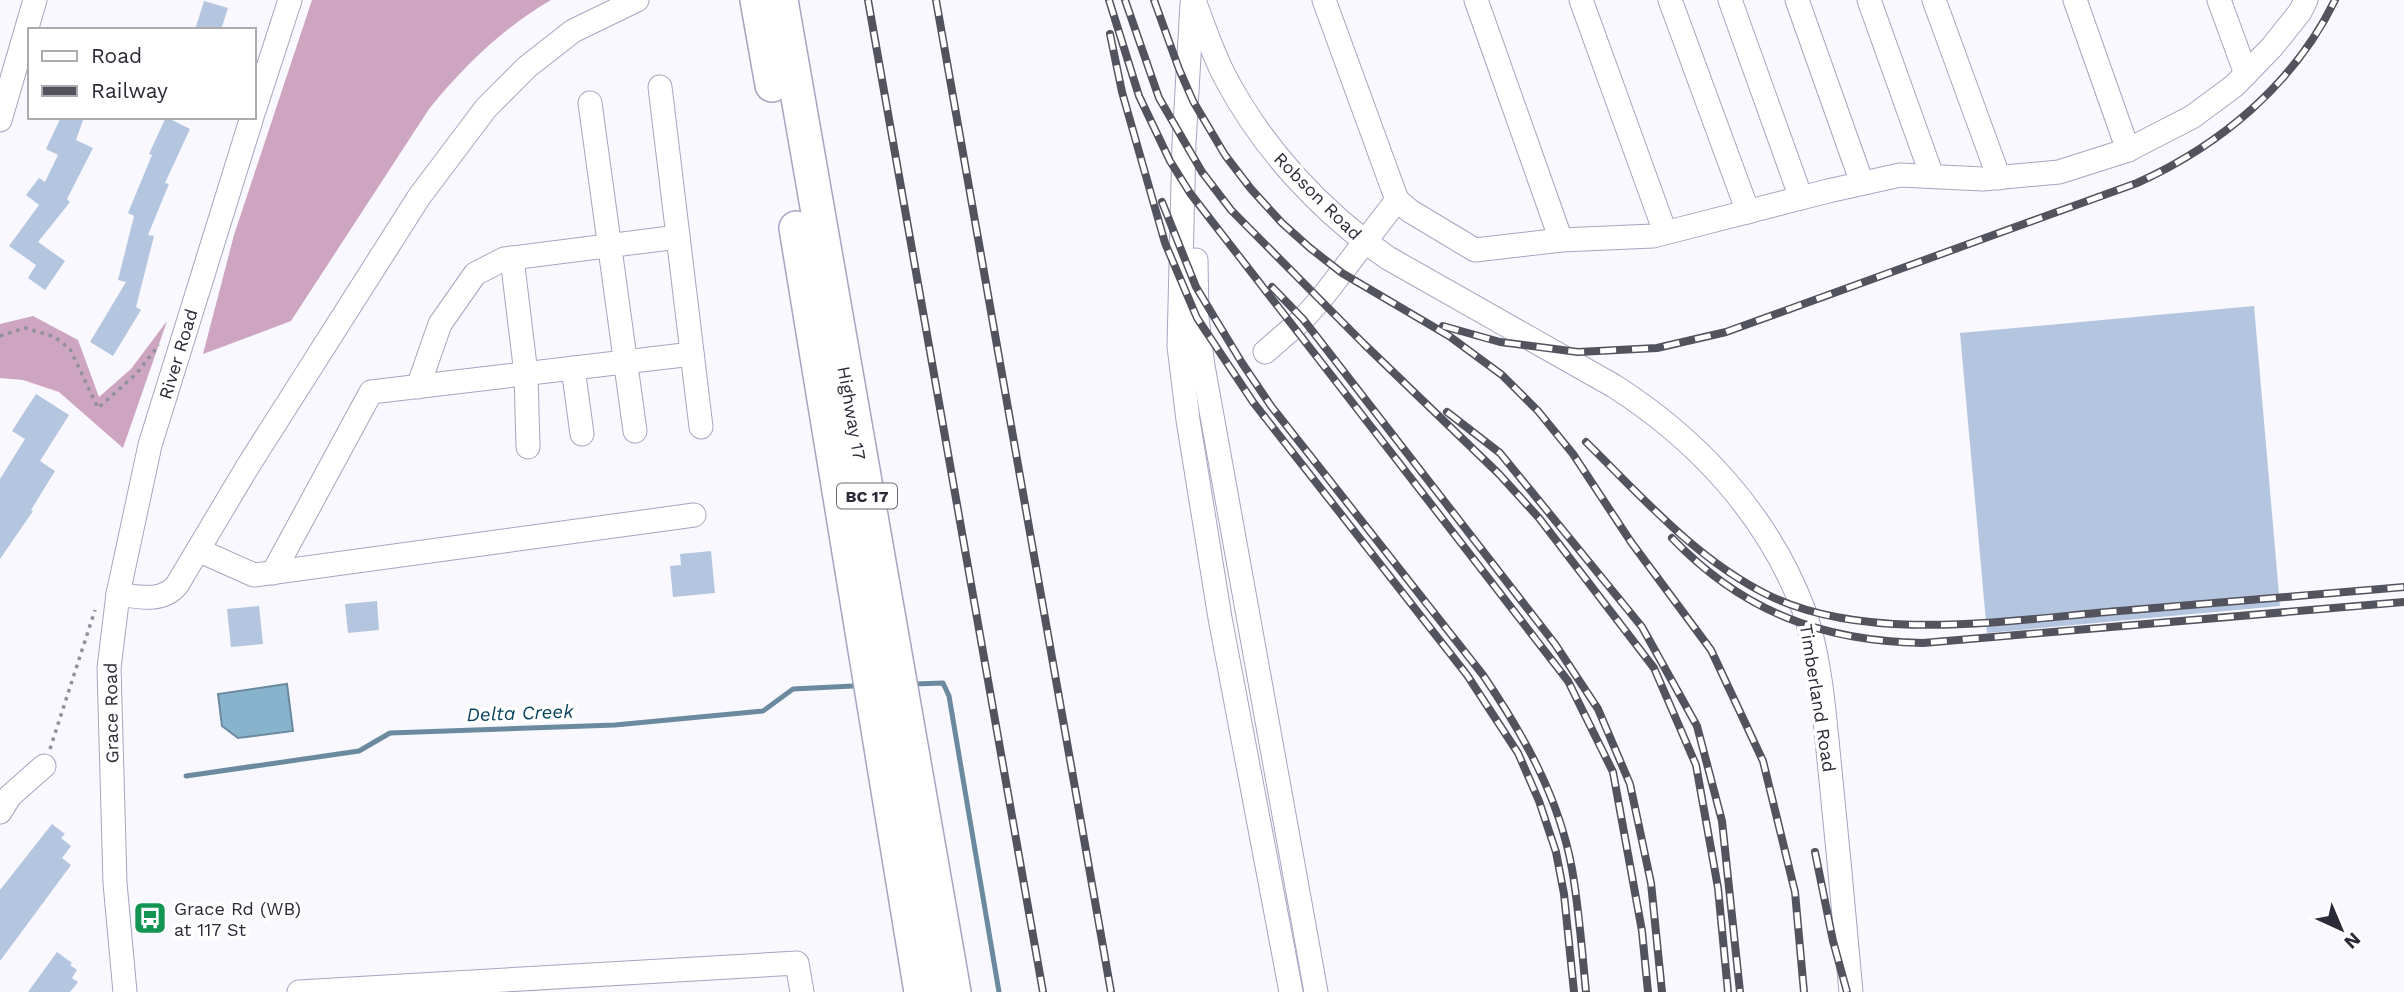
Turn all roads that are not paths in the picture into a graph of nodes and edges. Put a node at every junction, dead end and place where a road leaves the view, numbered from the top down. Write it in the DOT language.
graph roads {
  1 [pos="35,0"];
  2 [pos="290,0"];
  3 [pos="637,0"];
  4 [pos="757,0"];
  5 [pos="781,0"];
  6 [pos="1193,0"];
  7 [pos="1324,0"];
  8 [pos="1476,0"];
  9 [pos="1581,0"];
  10 [pos="1670,0"];
  11 [pos="1730,0"];
  12 [pos="1797,0"];
  13 [pos="1869,0"];
  14 [pos="1934,0"];
  15 [pos="2075,0"];
  16 [pos="2219,0"];
  17 [pos="2306,0"];
  18 [pos="1203,25"];
  19 [pos="2246,74"];
  20 [pos="660,87"];
  21 [pos="590,103"];
  22 [pos="256,105"];
  23 [pos="251,119"];
  24 [pos="0,120"];
  25 [pos="2128,150"];
  26 [pos="1933,176"];
  27 [pos="1999,178"];
  28 [pos="1861,183"];
  29 [pos="1801,198"];
  30 [pos="1397,200"];
  31 [pos="1748,212"];
  32 [pos="1665,232"];
  33 [pos="678,237"];
  34 [pos="1561,240"];
  35 [pos="1363,241"];
  36 [pos="610,246"];
  37 [pos="512,258"];
  38 [pos="1547,349"];
  39 [pos="1265,352"];
  40 [pos="692,354"];
  41 [pos="626,362"];
  42 [pos="573,368"];
  43 [pos="526,374"];
  44 [pos="418,387"];
  45 [pos="701,427"];
  46 [pos="635,431"];
  47 [pos="582,434"];
  48 [pos="527,447"];
  49 [pos="694,515"];
  50 [pos="198,550"];
  51 [pos="273,572"];
  52 [pos="118,594"];
  53 [pos="44,766"];
  54 [pos="0,812"];
  55 [pos="125,992"];
  56 [pos="299,992"];
  57 [pos="802,992"];
  58 [pos="921,992"];
  59 [pos="954,992"];
  60 [pos="1291,992"];
  61 [pos="1316,992"];
  62 [pos="1851,992"];
  1 -- 24 [label="street"];
  2 -- 22 [label="street"];
  3 -- 50 [label="street"];
  4 -- 58 [label="highway, Highway 17 / BC 17"];
  5 -- 59 [label="highway, Highway 17 / BC 17"];
  6 -- 18 [label="street, Robson Road"];
  6 -- 60 [label="street"];
  7 -- 30 [label="street"];
  8 -- 34 [label="street"];
  9 -- 32 [label="street"];
  10 -- 31 [label="street"];
  11 -- 29 [label="street"];
  12 -- 28 [label="street"];
  13 -- 26 [label="street"];
  14 -- 27 [label="street"];
  15 -- 25 [label="street"];
  16 -- 19 [label="street"];
  17 -- 19 [label="street"];
  18 -- 35 [label="street, Robson Road"];
  18 -- 61 [label="street"];
  19 -- 25 [label="street"];
  20 -- 33 [label="street"];
  21 -- 36 [label="street"];
  23 -- 52 [label="street, River Road"];
  25 -- 27 [label="street"];
  26 -- 27 [label="street"];
  26 -- 28 [label="street"];
  28 -- 29 [label="street"];
  29 -- 31 [label="street"];
  30 -- 34 [label="street"];
  30 -- 35 [label="street"];
  31 -- 32 [label="street"];
  32 -- 34 [label="street"];
  33 -- 36 [label="street"];
  33 -- 40 [label="street"];
  35 -- 38 [label="street, Robson Road"];
  35 -- 39 [label="street"];
  36 -- 37 [label="street"];
  36 -- 41 [label="street"];
  37 -- 43 [label="street"];
  37 -- 44 [label="street"];
  38 -- 62 [label="street, Timberland Road"];
  40 -- 41 [label="street"];
  40 -- 45 [label="street"];
  41 -- 42 [label="street"];
  41 -- 46 [label="street"];
  42 -- 43 [label="street"];
  42 -- 47 [label="street"];
  43 -- 44 [label="street"];
  43 -- 48 [label="street"];
  44 -- 51 [label="street"];
  49 -- 51 [label="street"];
  50 -- 51 [label="street"];
  50 -- 52 [label="street"];
  52 -- 55 [label="street, Grace Road"];
  53 -- 54 [label="street"];
  56 -- 57 [label="street"];
}
